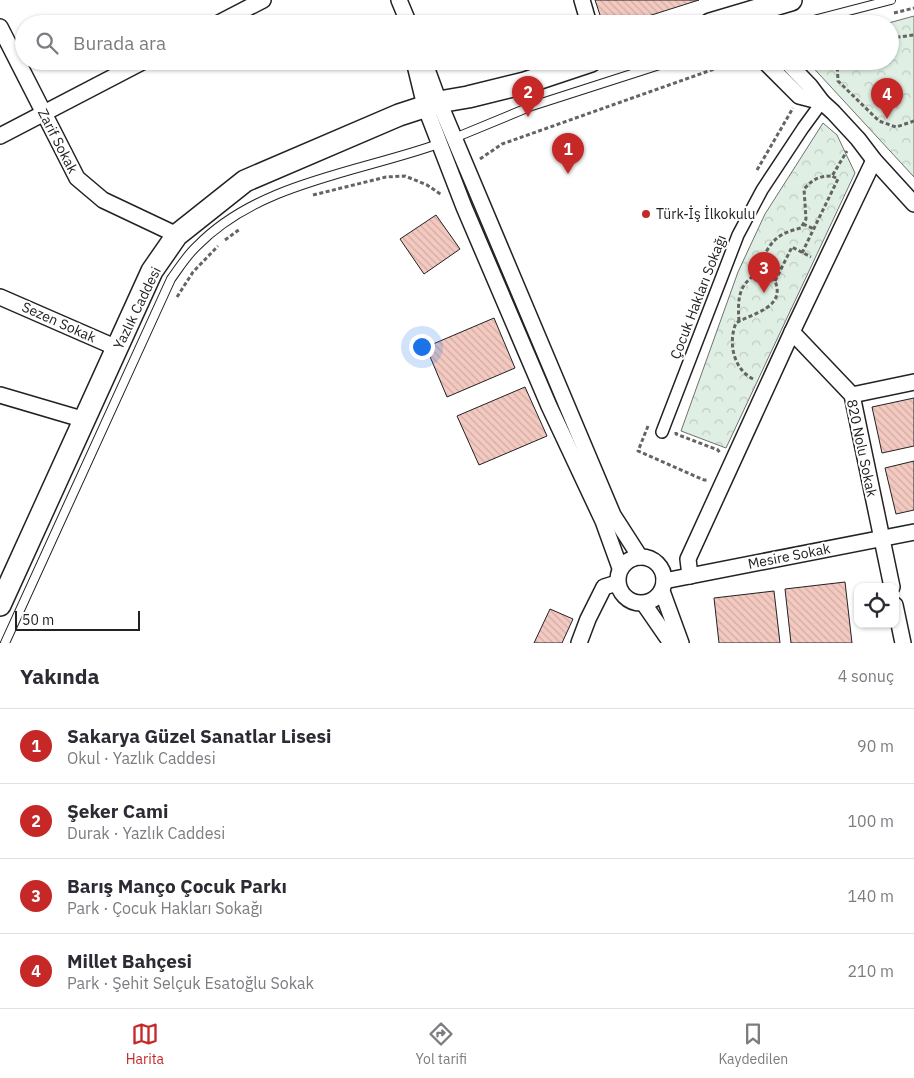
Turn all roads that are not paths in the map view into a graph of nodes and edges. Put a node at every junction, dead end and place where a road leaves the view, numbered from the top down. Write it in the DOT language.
graph roads {
  1 [pos="263,0"];
  2 [pos="397,0"];
  3 [pos="582,0"];
  4 [pos="791,0"];
  5 [pos="891,0"];
  6 [pos="234,15"];
  7 [pos="401,15"];
  8 [pos="404,15"];
  9 [pos="586,15"];
  10 [pos="740,15"];
  11 [pos="833,15"];
  12 [pos="0,28"];
  13 [pos="15,57"];
  14 [pos="22,70"];
  15 [pos="127,70"];
  16 [pos="418,70"];
  17 [pos="426,70"];
  18 [pos="564,70"];
  19 [pos="644,70"];
  20 [pos="773,70"];
  21 [pos="795,70"];
  22 [pos="822,102"];
  23 [pos="432,104"];
  24 [pos="44,113"];
  25 [pos="0,136"];
  26 [pos="455,138"];
  27 [pos="440,144"];
  28 [pos="874,160"];
  29 [pos="914,204"];
  30 [pos="178,235"];
  31 [pos="0,297"];
  32 [pos="792,332"];
  33 [pos="117,348"];
  34 [pos="914,382"];
  35 [pos="0,395"];
  36 [pos="852,395"];
  37 [pos="85,420"];
  38 [pos="662,432"];
  39 [pos="914,532"];
  40 [pos="882,538"];
  41 [pos="640,557"];
  42 [pos="619,576"];
  43 [pos="690,576"];
  44 [pos="891,583"];
  45 [pos="663,586"];
  46 [pos="644,604"];
  47 [pos="0,605"];
  48 [pos="899,624"];
  49 [pos="5,643"];
  50 [pos="579,643"];
  51 [pos="671,643"];
  52 [pos="681,643"];
  53 [pos="903,643"];
  1 -- 6 [label="street"];
  2 -- 7 [label="street"];
  2 -- 8 [label="street"];
  3 -- 9 [label="street"];
  4 -- 10 [label="main road"];
  5 -- 11 [label="lane"];
  12 -- 13 [label="street, Zarif Sokak"];
  14 -- 24 [label="street, Zarif Sokak"];
  15 -- 24 [label="street"];
  16 -- 23 [label="street"];
  17 -- 23 [label="street"];
  18 -- 23 [label="main road, Yazlık Caddesi"];
  19 -- 26 [label="lane"];
  20 -- 22 [label="street"];
  21 -- 22 [label="street"];
  22 -- 28 [label="street"];
  22 -- 38 [label="street, Çocuk Hakları Sokağı"];
  23 -- 26 [label="street"];
  23 -- 27 [label="street"];
  23 -- 30 [label="main road, Yazlık Caddesi"];
  24 -- 25 [label="street"];
  24 -- 30 [label="street, Zarif Sokak"];
  26 -- 27 [label="lane"];
  26 -- 41 [label="street"];
  27 -- 42 [label="street"];
  27 -- 49 [label="lane"];
  28 -- 29 [label="street"];
  28 -- 32 [label="street"];
  30 -- 33 [label="main road, Yazlık Caddesi"];
  31 -- 33 [label="street, Sezen Sokak"];
  32 -- 36 [label="street, 820 Nolu Sokak"];
  32 -- 43 [label="street"];
  33 -- 37 [label="main road, Yazlık Caddesi"];
  34 -- 36 [label="street"];
  35 -- 37 [label="street"];
  36 -- 40 [label="street, 820 Nolu Sokak"];
  37 -- 47 [label="main road, Yazlık Caddesi"];
  39 -- 40 [label="street, Mesire Sokak"];
  40 -- 43 [label="street, Mesire Sokak"];
  40 -- 44 [label="street, 820 Nolu Sokak"];
  41 -- 42 [label="street"];
  41 -- 45 [label="street"];
  42 -- 46 [label="street"];
  42 -- 50 [label="street"];
  43 -- 45 [label="street, Mesire Sokak"];
  45 -- 46 [label="street"];
  45 -- 52 [label="street"];
  46 -- 51 [label="street"];
  48 -- 53 [label="street"];
}
